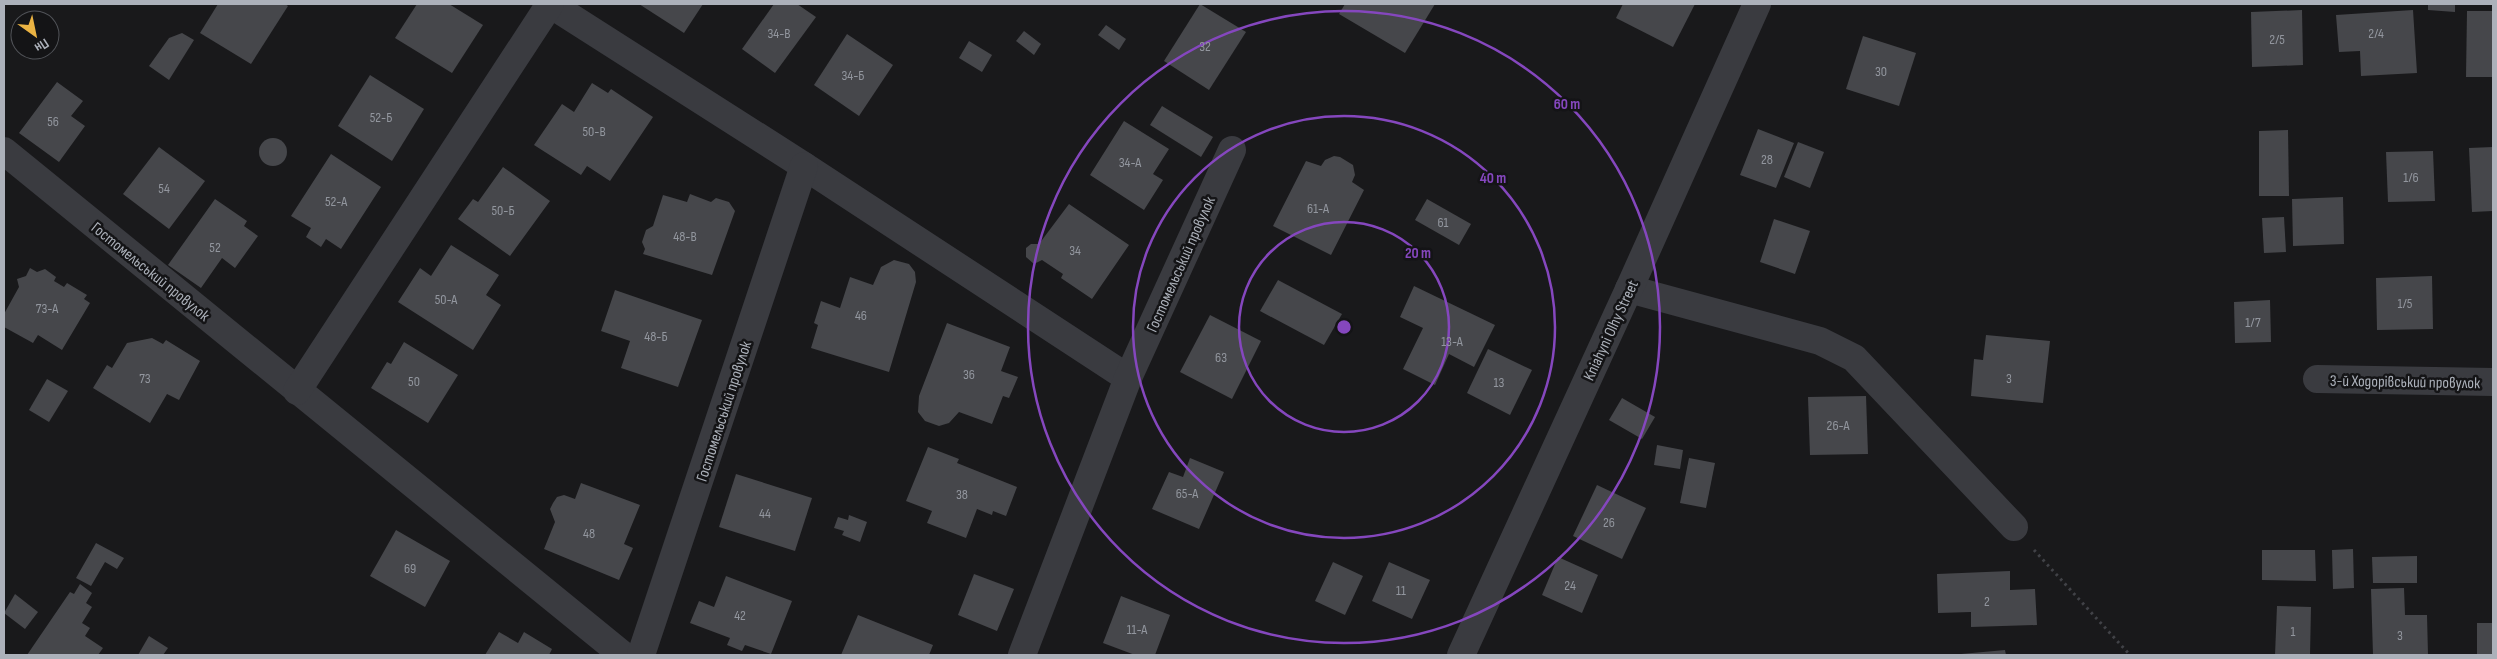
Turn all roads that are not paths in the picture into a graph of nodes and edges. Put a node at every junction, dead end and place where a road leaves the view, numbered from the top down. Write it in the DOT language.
graph roads {
  1 [pos="550,4"];
  2 [pos="1756,4"];
  3 [pos="1232,150"];
  4 [pos="4,151"];
  5 [pos="804,166"];
  6 [pos="1629,289"];
  7 [pos="1128,378"];
  8 [pos="2316,379"];
  9 [pos="2493,382"];
  10 [pos="297,391"];
  11 [pos="2014,527"];
  12 [pos="623,655"];
  13 [pos="641,655"];
  14 [pos="1022,655"];
  15 [pos="1461,655"];
  1 -- 5 [label="street"];
  1 -- 10 [label="street"];
  2 -- 6 [label="street, Kniahyni Olhy Street"];
  3 -- 7 [label="street, Гостомельський провулок"];
  4 -- 10 [label="street, Гостомельський провулок"];
  5 -- 7 [label="street"];
  5 -- 13 [label="street, Гостомельський провулок"];
  6 -- 11 [label="street"];
  6 -- 15 [label="street, Kniahyni Olhy Street"];
  7 -- 14 [label="street, Гостомельський провулок"];
  8 -- 9 [label="street, 3-й Ходорівський провулок"];
  10 -- 12 [label="street, Гостомельський провулок"];
}
